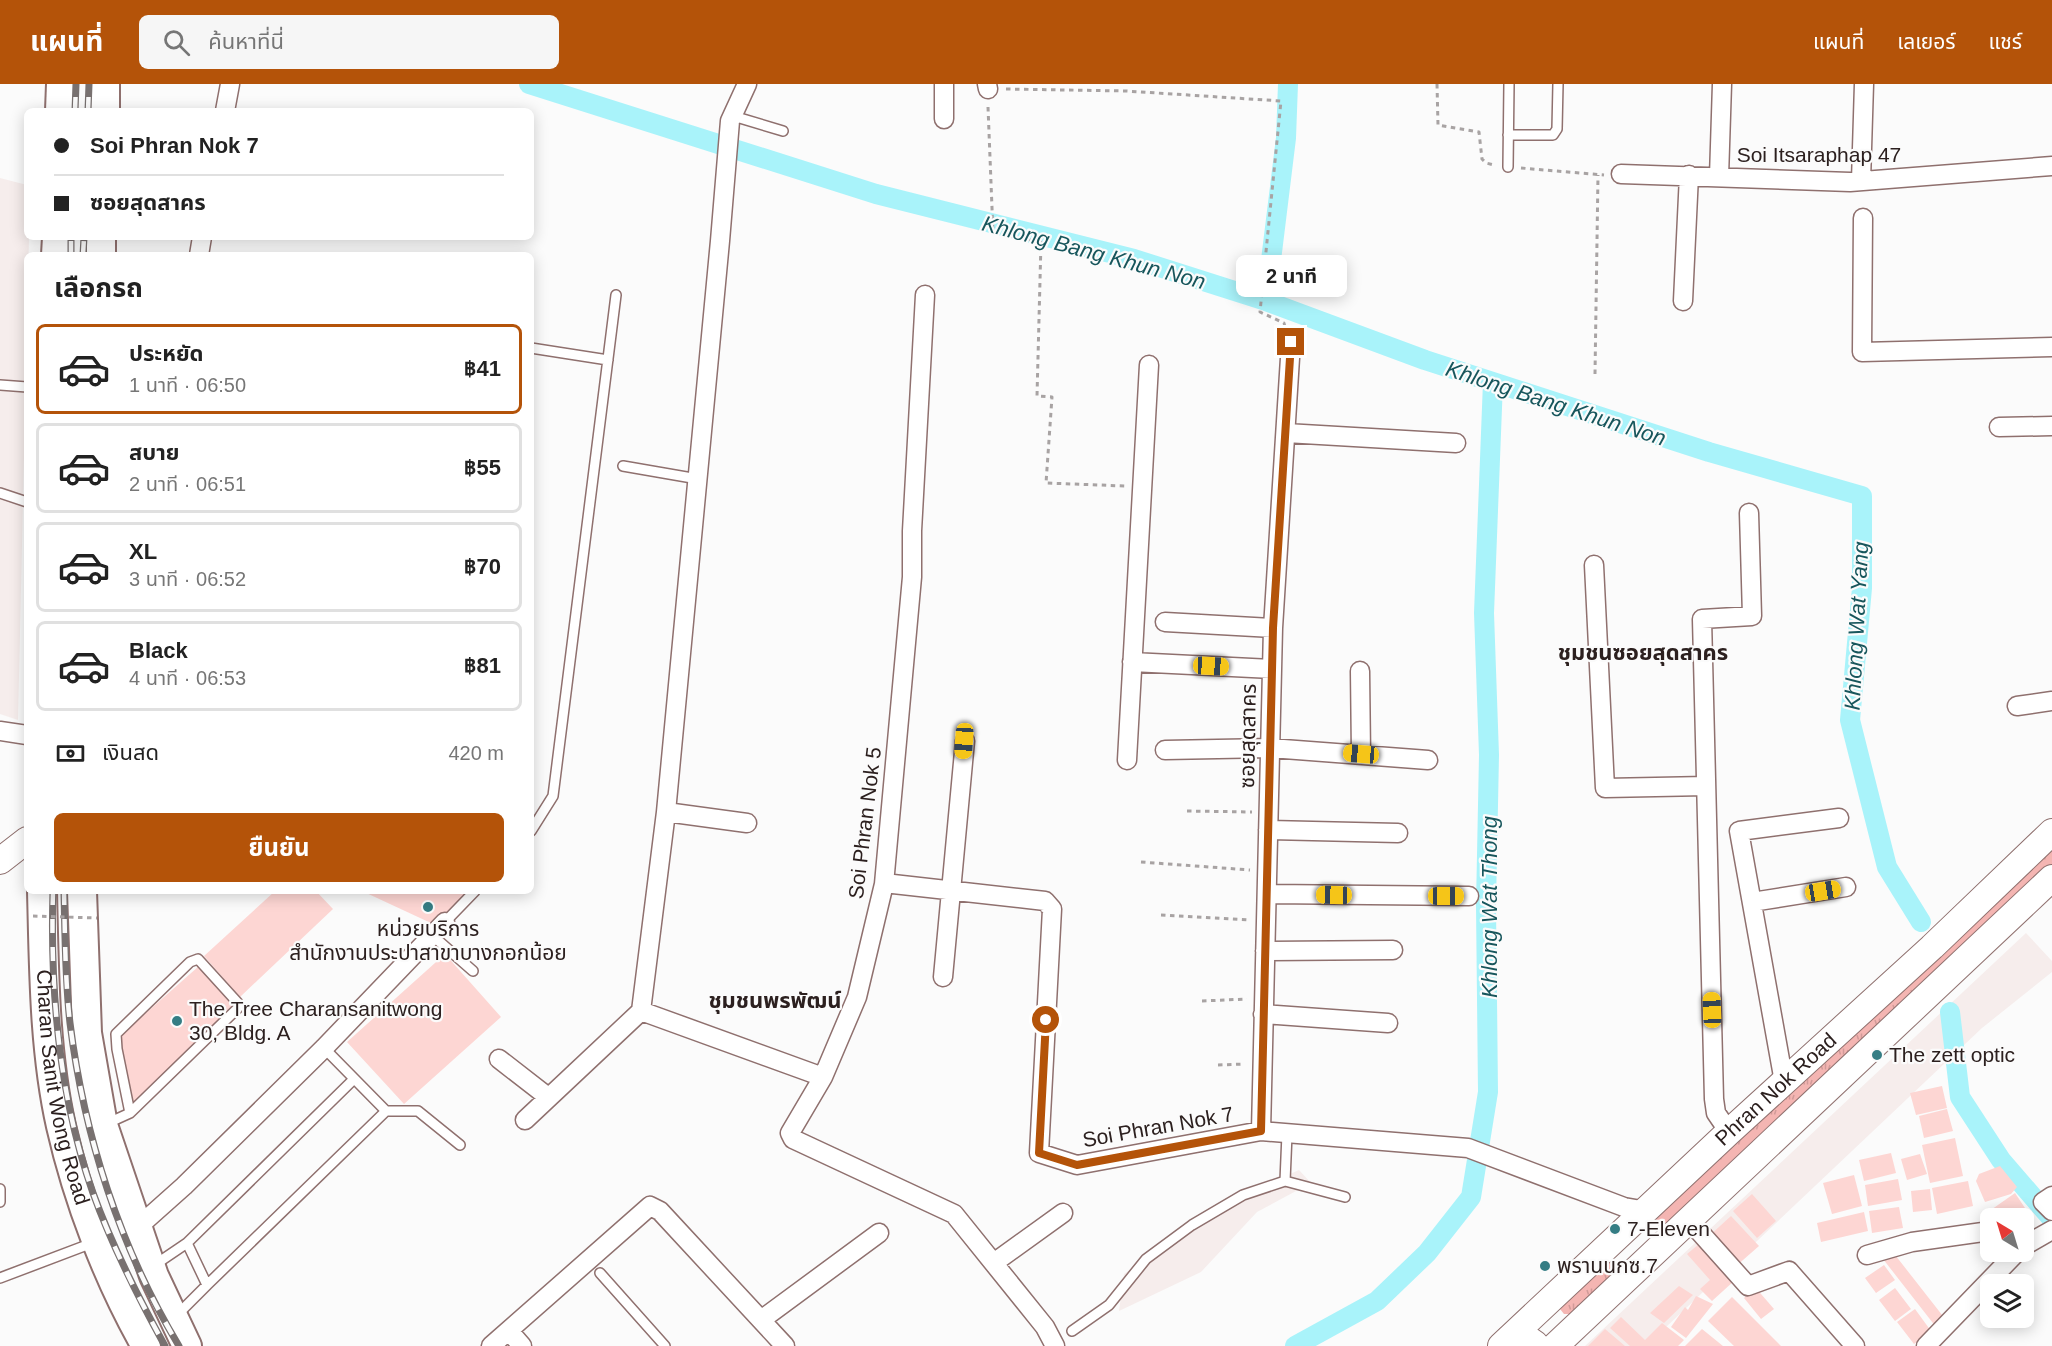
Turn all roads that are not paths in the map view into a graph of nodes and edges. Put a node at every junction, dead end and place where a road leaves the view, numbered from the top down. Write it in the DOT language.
graph roads {
  1 [pos="61,84"];
  2 [pos="105,84"];
  3 [pos="231,84"];
  4 [pos="747,84"];
  5 [pos="944,84"];
  6 [pos="1509,84"];
  7 [pos="1558,84"];
  8 [pos="1722,84"];
  9 [pos="1864,84"];
  10 [pos="60,108"];
  11 [pos="105,108"];
  12 [pos="226,108"];
  13 [pos="732,119"];
  14 [pos="944,119"];
  15 [pos="783,131"];
  16 [pos="1508,135"];
  17 [pos="2052,166"];
  18 [pos="1508,167"];
  19 [pos="1621,174"];
  20 [pos="1689,176"];
  21 [pos="1719,177"];
  22 [pos="1861,181"];
  23 [pos="1863,218"];
  24 [pos="616,295"];
  25 [pos="926,295"];
  26 [pos="1683,301"];
  27 [pos="1291,342"];
  28 [pos="2052,347"];
  29 [pos="534,348"];
  30 [pos="608,360"];
  31 [pos="1149,365"];
  32 [pos="0,385"];
  33 [pos="24,387"];
  34 [pos="2052,426"];
  35 [pos="1999,427"];
  36 [pos="1286,433"];
  37 [pos="1456,442"];
  38 [pos="623,466"];
  39 [pos="698,479"];
  40 [pos="0,493"];
  41 [pos="24,501"];
  42 [pos="1749,513"];
  43 [pos="1594,565"];
  44 [pos="1165,622"];
  45 [pos="1273,628"];
  46 [pos="1132,662"];
  47 [pos="1272,669"];
  48 [pos="1360,671"];
  49 [pos="2052,701"];
  50 [pos="2017,706"];
  51 [pos="0,731"];
  52 [pos="24,735"];
  53 [pos="964,741"];
  54 [pos="1270,748"];
  55 [pos="1165,750"];
  56 [pos="1361,754"];
  57 [pos="1428,759"];
  58 [pos="1127,760"];
  59 [pos="1706,786"];
  60 [pos="666,812"];
  61 [pos="1839,818"];
  62 [pos="1268,821"];
  63 [pos="747,823"];
  64 [pos="534,826"];
  65 [pos="2052,832"];
  66 [pos="1398,833"];
  67 [pos="24,842"];
  68 [pos="0,861"];
  69 [pos="2052,878"];
  70 [pos="893,884"];
  71 [pos="1846,887"];
  72 [pos="952,891"];
  73 [pos="82,894"];
  74 [pos="472,894"];
  75 [pos="1267,894"];
  76 [pos="1469,896"];
  77 [pos="1752,902"];
  78 [pos="38,903"];
  79 [pos="439,929"];
  80 [pos="1393,950"];
  81 [pos="1265,951"];
  82 [pos="473,971"];
  83 [pos="943,976"];
  84 [pos="1267,998"];
  85 [pos="641,1011"];
  86 [pos="1388,1023"];
  87 [pos="324,1048"];
  88 [pos="499,1059"];
  89 [pos="823,1077"];
  90 [pos="354,1079"];
  91 [pos="1784,1082"];
  92 [pos="548,1097"];
  93 [pos="386,1111"];
  94 [pos="130,1113"];
  95 [pos="525,1120"];
  96 [pos="103,1125"];
  97 [pos="1261,1131"];
  98 [pos="1729,1132"];
  99 [pos="1287,1134"];
  100 [pos="460,1145"];
  101 [pos="1285,1181"];
  102 [pos="0,1189"];
  103 [pos="2052,1196"];
  104 [pos="1345,1197"];
  105 [pos="0,1202"];
  106 [pos="1647,1210"];
  107 [pos="2052,1211"];
  108 [pos="1063,1213"];
  109 [pos="1685,1224"];
  110 [pos="2034,1230"];
  111 [pos="2052,1230"];
  112 [pos="140,1232"];
  113 [pos="1980,1232"];
  114 [pos="879,1233"];
  115 [pos="2034,1240"];
  116 [pos="97,1241"];
  117 [pos="187,1244"];
  118 [pos="1867,1255"];
  119 [pos="995,1262"];
  120 [pos="2007,1262"];
  121 [pos="156,1264"];
  122 [pos="600,1272"];
  123 [pos="113,1277"];
  124 [pos="0,1278"];
  125 [pos="207,1285"];
  126 [pos="1561,1291"];
  127 [pos="181,1311"];
  128 [pos="1591,1312"];
  129 [pos="761,1320"];
  130 [pos="509,1331"];
  131 [pos="1072,1331"];
  132 [pos="1505,1342"];
  133 [pos="1554,1345"];
  134 [pos="146,1346"];
  135 [pos="156,1346"];
  136 [pos="187,1346"];
  137 [pos="202,1346"];
  138 [pos="491,1346"];
  139 [pos="522,1346"];
  140 [pos="665,1346"];
  141 [pos="785,1346"];
  142 [pos="1055,1346"];
  143 [pos="1855,1346"];
  144 [pos="1926,1346"];
  1 -- 10 [label="main road"];
  2 -- 11 [label="main road"];
  3 -- 12 [label="street"];
  4 -- 13 [label="street"];
  5 -- 14 [label="street"];
  6 -- 16 [label="lane"];
  7 -- 16 [label="lane"];
  8 -- 21 [label="street"];
  9 -- 22 [label="street"];
  13 -- 15 [label="lane"];
  13 -- 39 [label="street"];
  16 -- 18 [label="lane"];
  17 -- 22 [label="street, Soi Itsaraphap 47"];
  19 -- 20 [label="street, Soi Itsaraphap 47"];
  20 -- 21 [label="street, Soi Itsaraphap 47"];
  20 -- 26 [label="street"];
  21 -- 22 [label="street, Soi Itsaraphap 47"];
  23 -- 28 [label="street"];
  24 -- 30 [label="lane"];
  25 -- 89 [label="street, Soi Phran Nok 5"];
  27 -- 36 [label="street, ซอยสุดสาคร"];
  29 -- 30 [label="lane"];
  30 -- 64 [label="lane"];
  31 -- 46 [label="street"];
  32 -- 33 [label="lane"];
  34 -- 35 [label="street"];
  36 -- 37 [label="street"];
  36 -- 45 [label="street, ซอยสุดสาคร"];
  38 -- 39 [label="lane"];
  39 -- 60 [label="street"];
  40 -- 41 [label="lane"];
  42 -- 59 [label="street"];
  43 -- 59 [label="street"];
  44 -- 45 [label="street"];
  45 -- 47 [label="street, ซอยสุดสาคร"];
  46 -- 47 [label="street"];
  46 -- 58 [label="street"];
  47 -- 54 [label="street, ซอยสุดสาคร"];
  48 -- 56 [label="street"];
  49 -- 50 [label="street"];
  51 -- 52 [label="street"];
  53 -- 72 [label="street"];
  54 -- 55 [label="street"];
  54 -- 56 [label="street"];
  54 -- 62 [label="street, ซอยสุดสาคร"];
  56 -- 57 [label="street"];
  59 -- 98 [label="street"];
  60 -- 63 [label="street"];
  60 -- 85 [label="street"];
  61 -- 77 [label="street"];
  62 -- 66 [label="street"];
  62 -- 75 [label="street, ซอยสุดสาคร"];
  65 -- 91 [label="main road, Phran Nok Road"];
  67 -- 68 [label="main road"];
  69 -- 109 [label="main road, Phran Nok Road"];
  70 -- 72 [label="street, Soi Phran Nok 7"];
  71 -- 77 [label="street"];
  72 -- 83 [label="street"];
  72 -- 97 [label="street, Soi Phran Nok 7"];
  73 -- 96 [label="main road, Charan Sanit Wong Road"];
  74 -- 79 [label="lane"];
  75 -- 76 [label="street"];
  75 -- 81 [label="street, ซอยสุดสาคร"];
  77 -- 91 [label="street"];
  78 -- 116 [label="main road, Charan Sanit Wong Road"];
  79 -- 82 [label="lane"];
  79 -- 87 [label="street"];
  80 -- 81 [label="street"];
  81 -- 84 [label="street, ซอยสุดสาคร"];
  84 -- 86 [label="street"];
  84 -- 97 [label="street, ซอยสุดสาคร"];
  85 -- 89 [label="street"];
  85 -- 92 [label="street"];
  87 -- 90 [label="lane"];
  87 -- 112 [label="street"];
  88 -- 92 [label="street"];
  89 -- 119 [label="street, Soi Phran Nok 5"];
  90 -- 93 [label="lane"];
  90 -- 117 [label="lane"];
  91 -- 98 [label="main road, Phran Nok Road"];
  92 -- 95 [label="street"];
  93 -- 100 [label="lane"];
  93 -- 125 [label="lane"];
  94 -- 94 [label="lane"];
  94 -- 96 [label="lane"];
  96 -- 112 [label="main road, Charan Sanit Wong Road"];
  97 -- 99 [label="street, Soi Phran Nok 7"];
  98 -- 106 [label="main road, Phran Nok Road"];
  99 -- 101 [label="lane"];
  99 -- 106 [label="street, Soi Phran Nok 7"];
  101 -- 104 [label="lane"];
  101 -- 131 [label="lane"];
  102 -- 105 [label="lane"];
  103 -- 107 [label="street"];
  106 -- 109 [label="main road"];
  106 -- 126 [label="main road, Phran Nok Road"];
  108 -- 119 [label="street"];
  109 -- 128 [label="main road, Phran Nok Road"];
  109 -- 143 [label="street"];
  110 -- 111 [label="street"];
  111 -- 115 [label="street"];
  112 -- 121 [label="main road, Charan Sanit Wong Road"];
  112 -- 136 [label="main road, Charan Sanit Wong Road"];
  113 -- 118 [label="street"];
  114 -- 129 [label="street"];
  116 -- 123 [label="main road, Charan Sanit Wong Road"];
  116 -- 124 [label="lane"];
  117 -- 121 [label="lane"];
  117 -- 125 [label="lane"];
  119 -- 142 [label="street, Soi Phran Nok 5"];
  120 -- 144 [label="street"];
  121 -- 127 [label="main road, Charan Sanit Wong Road"];
  122 -- 140 [label="lane"];
  123 -- 134 [label="main road, Charan Sanit Wong Road"];
  123 -- 135 [label="main road, Charan Sanit Wong Road"];
  125 -- 127 [label="lane"];
  126 -- 128 [label="main road"];
  126 -- 132 [label="main road, Phran Nok Road"];
  127 -- 137 [label="main road, Charan Sanit Wong Road"];
  128 -- 133 [label="main road, Phran Nok Road"];
  129 -- 130 [label="street"];
  129 -- 141 [label="street"];
  130 -- 138 [label="street"];
  130 -- 139 [label="street"];
  132 -- 133 [label="main road"];
}
